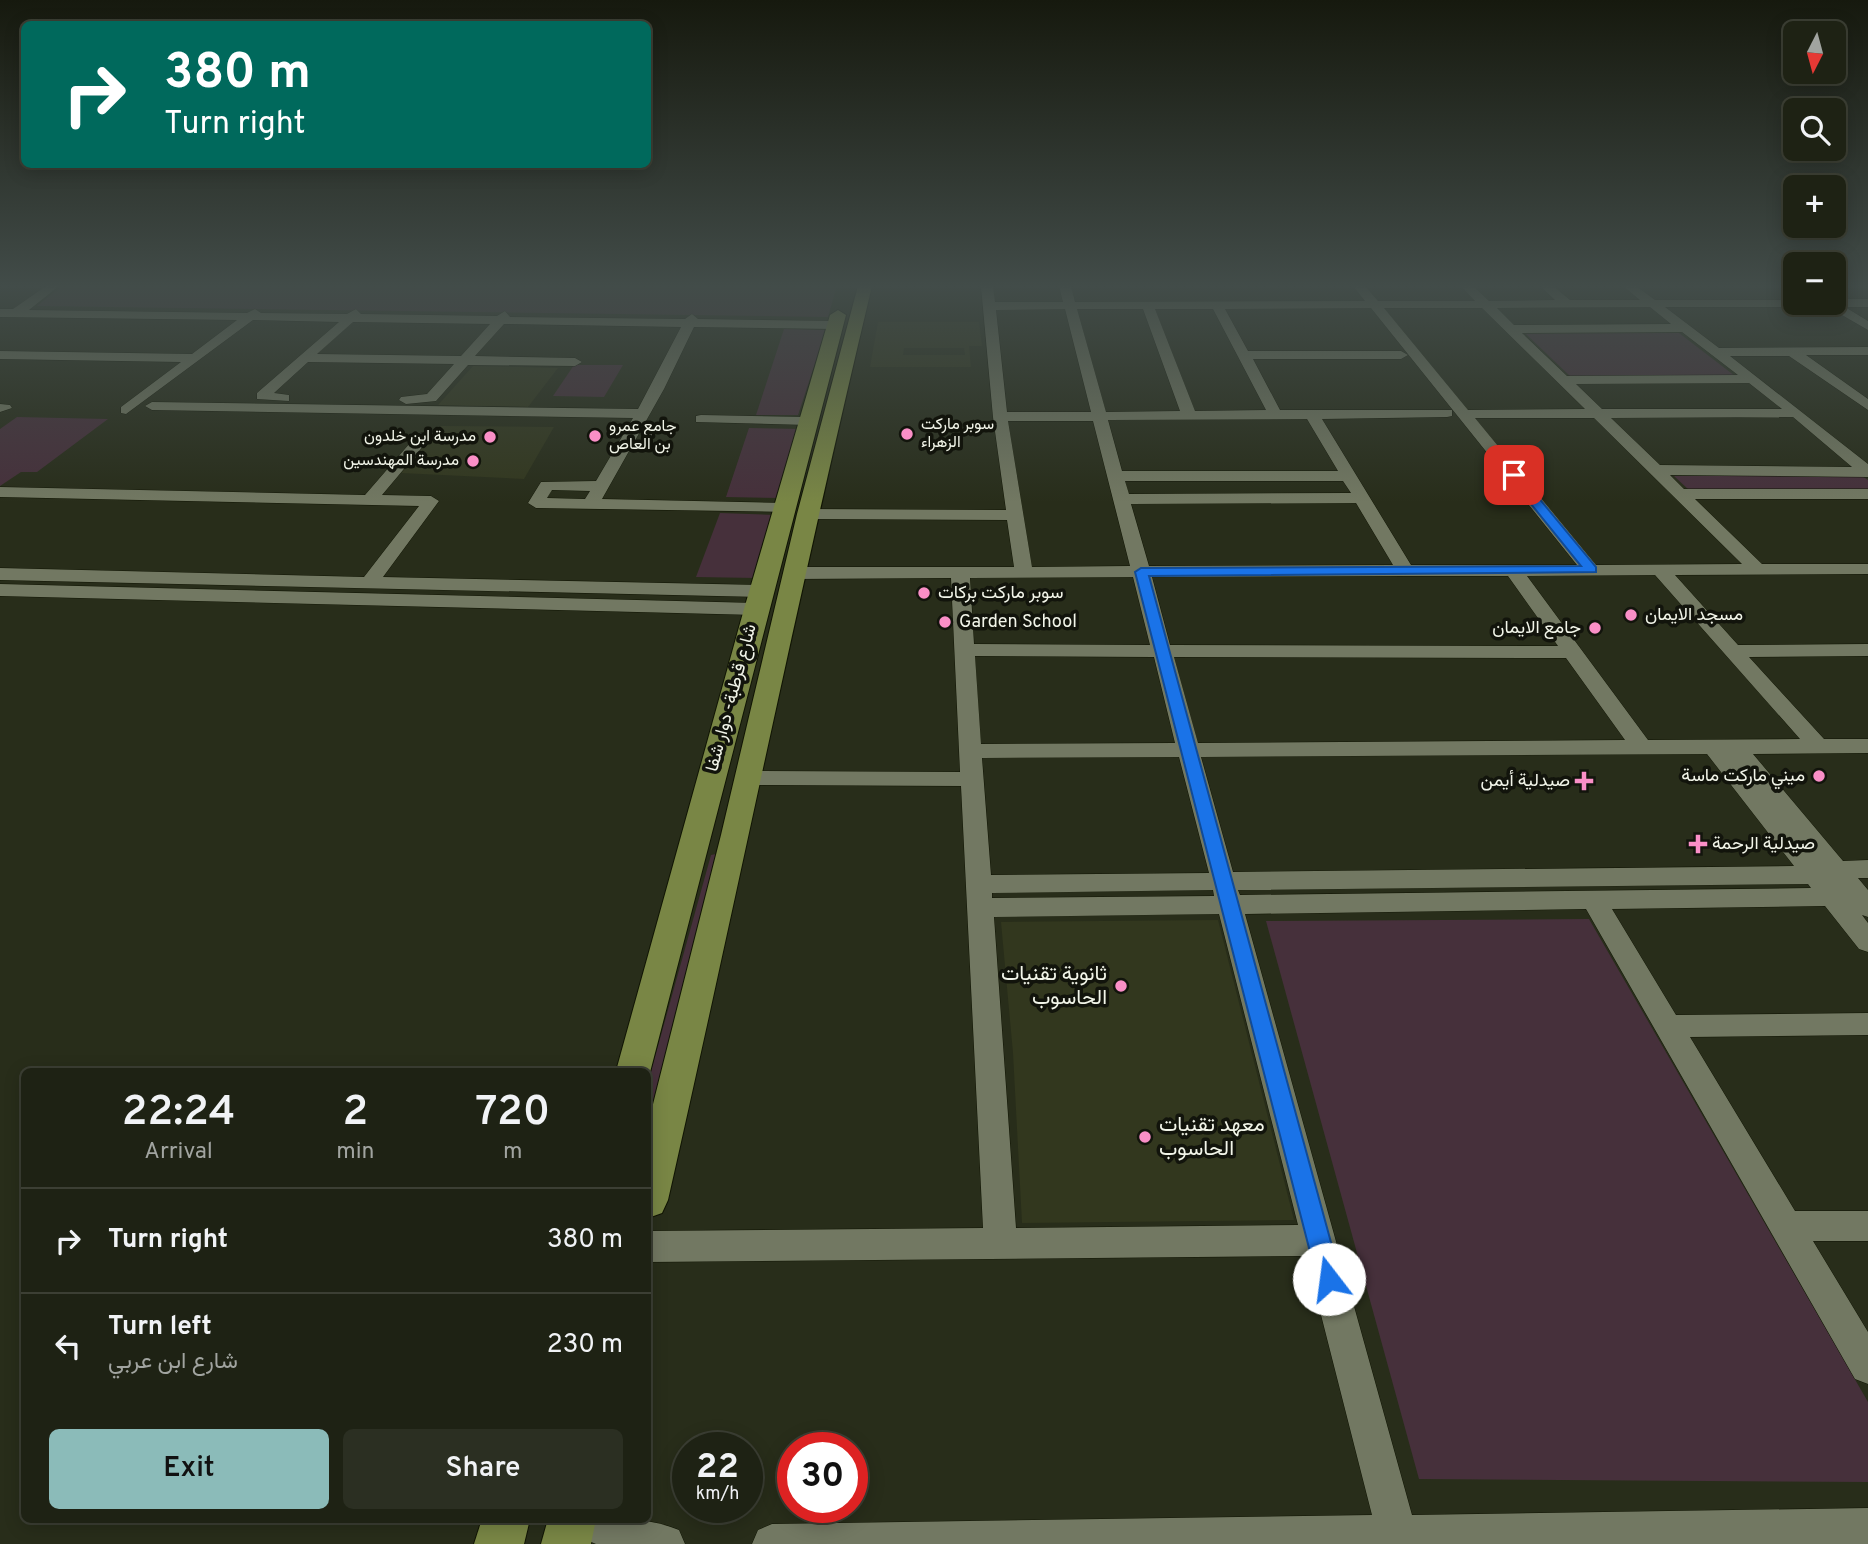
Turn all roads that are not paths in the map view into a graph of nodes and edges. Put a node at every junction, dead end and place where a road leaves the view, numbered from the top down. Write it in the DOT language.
graph roads {
  1 [pos="195,358"];
  2 [pos="305,358"];
  3 [pos="309,358"];
  4 [pos="671,358"];
  5 [pos="826,358"];
  6 [pos="836,358"];
  7 [pos="995,358"];
  8 [pos="1084,358"];
  9 [pos="1172,358"];
  10 [pos="1245,358"];
  11 [pos="1403,358"];
  12 [pos="1415,358"];
  13 [pos="1542,358"];
  14 [pos="1724,358"];
  15 [pos="1801,358"];
  16 [pos="465,360"];
  17 [pos="575,362"];
  18 [pos="1753,379"];
  19 [pos="1564,380"];
  20 [pos="289,398"];
  21 [pos="395,400"];
  22 [pos="152,406"];
  23 [pos="1868,406"];
  24 [pos="126,410"];
  25 [pos="1598,413"];
  26 [pos="1797,413"];
  27 [pos="642,414"];
  28 [pos="1188,414"];
  29 [pos="1275,414"];
  30 [pos="1312,414"];
  31 [pos="1447,414"];
  32 [pos="1464,414"];
  33 [pos="1099,416"];
  34 [pos="1000,417"];
  35 [pos="701,419"];
  36 [pos="808,421"];
  37 [pos="422,438"];
  38 [pos="1490,456"];
  39 [pos="810,457"];
  40 [pos="1656,470"];
  41 [pos="1868,472"];
  42 [pos="1116,476"];
  43 [pos="1349,476"];
  44 [pos="601,486"];
  45 [pos="0,492"];
  46 [pos="1680,494"];
  47 [pos="1868,494"];
  48 [pos="1361,498"];
  49 [pos="370,499"];
  50 [pos="1122,499"];
  51 [pos="591,504"];
  52 [pos="797,511"];
  53 [pos="1016,515"];
  54 [pos="1659,569"];
  55 [pos="1757,569"];
  56 [pos="1868,569"];
  57 [pos="1513,570"];
  58 [pos="1572,570"];
  59 [pos="1591,570"];
  60 [pos="1405,571"];
  61 [pos="1141,572"];
  62 [pos="794,573"];
  63 [pos="960,573"];
  64 [pos="1024,573"];
  65 [pos="0,574"];
  66 [pos="107,577"];
  67 [pos="369,583"];
  68 [pos="0,590"];
  69 [pos="89,593"];
  70 [pos="759,600"];
  71 [pos="964,650"];
  72 [pos="1868,650"];
  73 [pos="1162,651"];
  74 [pos="1732,651"];
  75 [pos="1572,652"];
  76 [pos="1818,746"];
  77 [pos="1868,746"];
  78 [pos="1641,747"];
  79 [pos="1725,747"];
  80 [pos="1188,750"];
  81 [pos="970,751"];
  82 [pos="749,778"];
  83 [pos="972,779"];
  84 [pos="696,834"];
  85 [pos="736,835"];
  86 [pos="1868,869"];
  87 [pos="1826,872"];
  88 [pos="1226,893"];
  89 [pos="979,896"];
  90 [pos="1832,897"];
  91 [pos="1593,898"];
  92 [pos="1868,908"];
  93 [pos="1868,942"];
  94 [pos="1868,1024"];
  95 [pos="1668,1026"];
  96 [pos="635,1068"];
  97 [pos="651,1179"];
  98 [pos="1786,1226"];
  99 [pos="1868,1226"];
  100 [pos="1319,1240"];
  101 [pos="1000,1244"];
  102 [pos="651,1247"];
  103 [pos="1868,1366"];
  104 [pos="505,1523"];
  105 [pos="571,1523"];
  106 [pos="593,1523"];
  107 [pos="1868,1528"];
  108 [pos="1397,1535"];
  109 [pos="1102,1541"];
  110 [pos="499,1544"];
  111 [pos="566,1544"];
  112 [pos="665,1544"];
  113 [pos="772,1544"];
  1 -- 24 [label="street"];
  2 -- 20 [label="street"];
  3 -- 16 [label="street"];
  4 -- 27 [label="street"];
  5 -- 36 [label="main road"];
  6 -- 39 [label="main road"];
  7 -- 34 [label="street"];
  8 -- 33 [label="street"];
  9 -- 28 [label="street"];
  10 -- 29 [label="street"];
  11 -- 31 [label="street"];
  12 -- 32 [label="street"];
  13 -- 19 [label="street"];
  14 -- 18 [label="street"];
  15 -- 23 [label="street"];
  16 -- 17 [label="street"];
  16 -- 21 [label="street"];
  18 -- 19 [label="street"];
  18 -- 26 [label="street"];
  19 -- 25 [label="street"];
  22 -- 27 [label="street"];
  25 -- 26 [label="street"];
  25 -- 32 [label="street"];
  25 -- 40 [label="street"];
  26 -- 41 [label="street"];
  27 -- 44 [label="street"];
  28 -- 29 [label="street"];
  28 -- 33 [label="street"];
  29 -- 30 [label="street"];
  30 -- 31 [label="street"];
  30 -- 43 [label="street"];
  31 -- 38 [label="street"];
  32 -- 38 [label="street"];
  33 -- 34 [label="street"];
  33 -- 42 [label="street"];
  34 -- 53 [label="street"];
  35 -- 36 [label="street"];
  36 -- 39 [label="main road"];
  37 -- 49 [label="street"];
  38 -- 58 [label="street"];
  38 -- 59 [label="street"];
  39 -- 52 [label="main road"];
  40 -- 41 [label="street"];
  40 -- 46 [label="street"];
  42 -- 43 [label="street"];
  42 -- 50 [label="street"];
  43 -- 48 [label="street"];
  44 -- 51 [label="street"];
  44 -- 51 [label="street"];
  45 -- 49 [label="street"];
  46 -- 47 [label="street"];
  46 -- 55 [label="street"];
  48 -- 50 [label="street"];
  48 -- 60 [label="street"];
  49 -- 67 [label="street"];
  50 -- 61 [label="street"];
  51 -- 52 [label="street"];
  52 -- 53 [label="street"];
  52 -- 62 [label="main road"];
  52 -- 70 [label="main road, شارع قرطبة- دوار شفا"];
  53 -- 64 [label="street"];
  54 -- 55 [label="street"];
  54 -- 59 [label="street"];
  54 -- 74 [label="street"];
  55 -- 56 [label="street"];
  57 -- 58 [label="street"];
  57 -- 60 [label="street"];
  57 -- 75 [label="street"];
  58 -- 59 [label="street"];
  60 -- 61 [label="street"];
  61 -- 64 [label="street"];
  61 -- 73 [label="street"];
  62 -- 63 [label="street"];
  62 -- 82 [label="main road"];
  63 -- 64 [label="street"];
  63 -- 71 [label="street"];
  65 -- 66 [label="street"];
  66 -- 67 [label="street"];
  66 -- 69 [label="street"];
  67 -- 70 [label="street"];
  68 -- 69 [label="street"];
  69 -- 70 [label="street"];
  70 -- 84 [label="main road, شارع قرطبة- دوار شفا"];
  71 -- 73 [label="street"];
  71 -- 81 [label="street"];
  72 -- 74 [label="street"];
  73 -- 75 [label="street"];
  73 -- 80 [label="street"];
  74 -- 76 [label="street"];
  75 -- 78 [label="street"];
  76 -- 77 [label="street"];
  76 -- 79 [label="street"];
  78 -- 79 [label="street"];
  78 -- 80 [label="street"];
  79 -- 87 [label="street"];
  80 -- 81 [label="street"];
  80 -- 88 [label="street"];
  81 -- 83 [label="street"];
  82 -- 83 [label="street"];
  82 -- 85 [label="main road"];
  83 -- 89 [label="street"];
  84 -- 85 [label="main road"];
  84 -- 96 [label="main road, شارع قرطبة- دوار شفا"];
  85 -- 97 [label="main road"];
  86 -- 87 [label="street"];
  87 -- 88 [label="street"];
  87 -- 90 [label="street"];
  87 -- 92 [label="street"];
  88 -- 89 [label="street"];
  88 -- 91 [label="street"];
  88 -- 100 [label="street"];
  89 -- 101 [label="street"];
  90 -- 91 [label="street"];
  90 -- 93 [label="street"];
  91 -- 95 [label="street"];
  94 -- 95 [label="street"];
  95 -- 98 [label="street"];
  98 -- 99 [label="street"];
  98 -- 103 [label="street"];
  100 -- 101 [label="street"];
  100 -- 108 [label="street"];
  101 -- 102 [label="street"];
  104 -- 110 [label="main road"];
  105 -- 111 [label="main road"];
  106 -- 112 [label="street"];
  107 -- 108 [label="street"];
  108 -- 109 [label="street"];
  109 -- 113 [label="street"];
}
